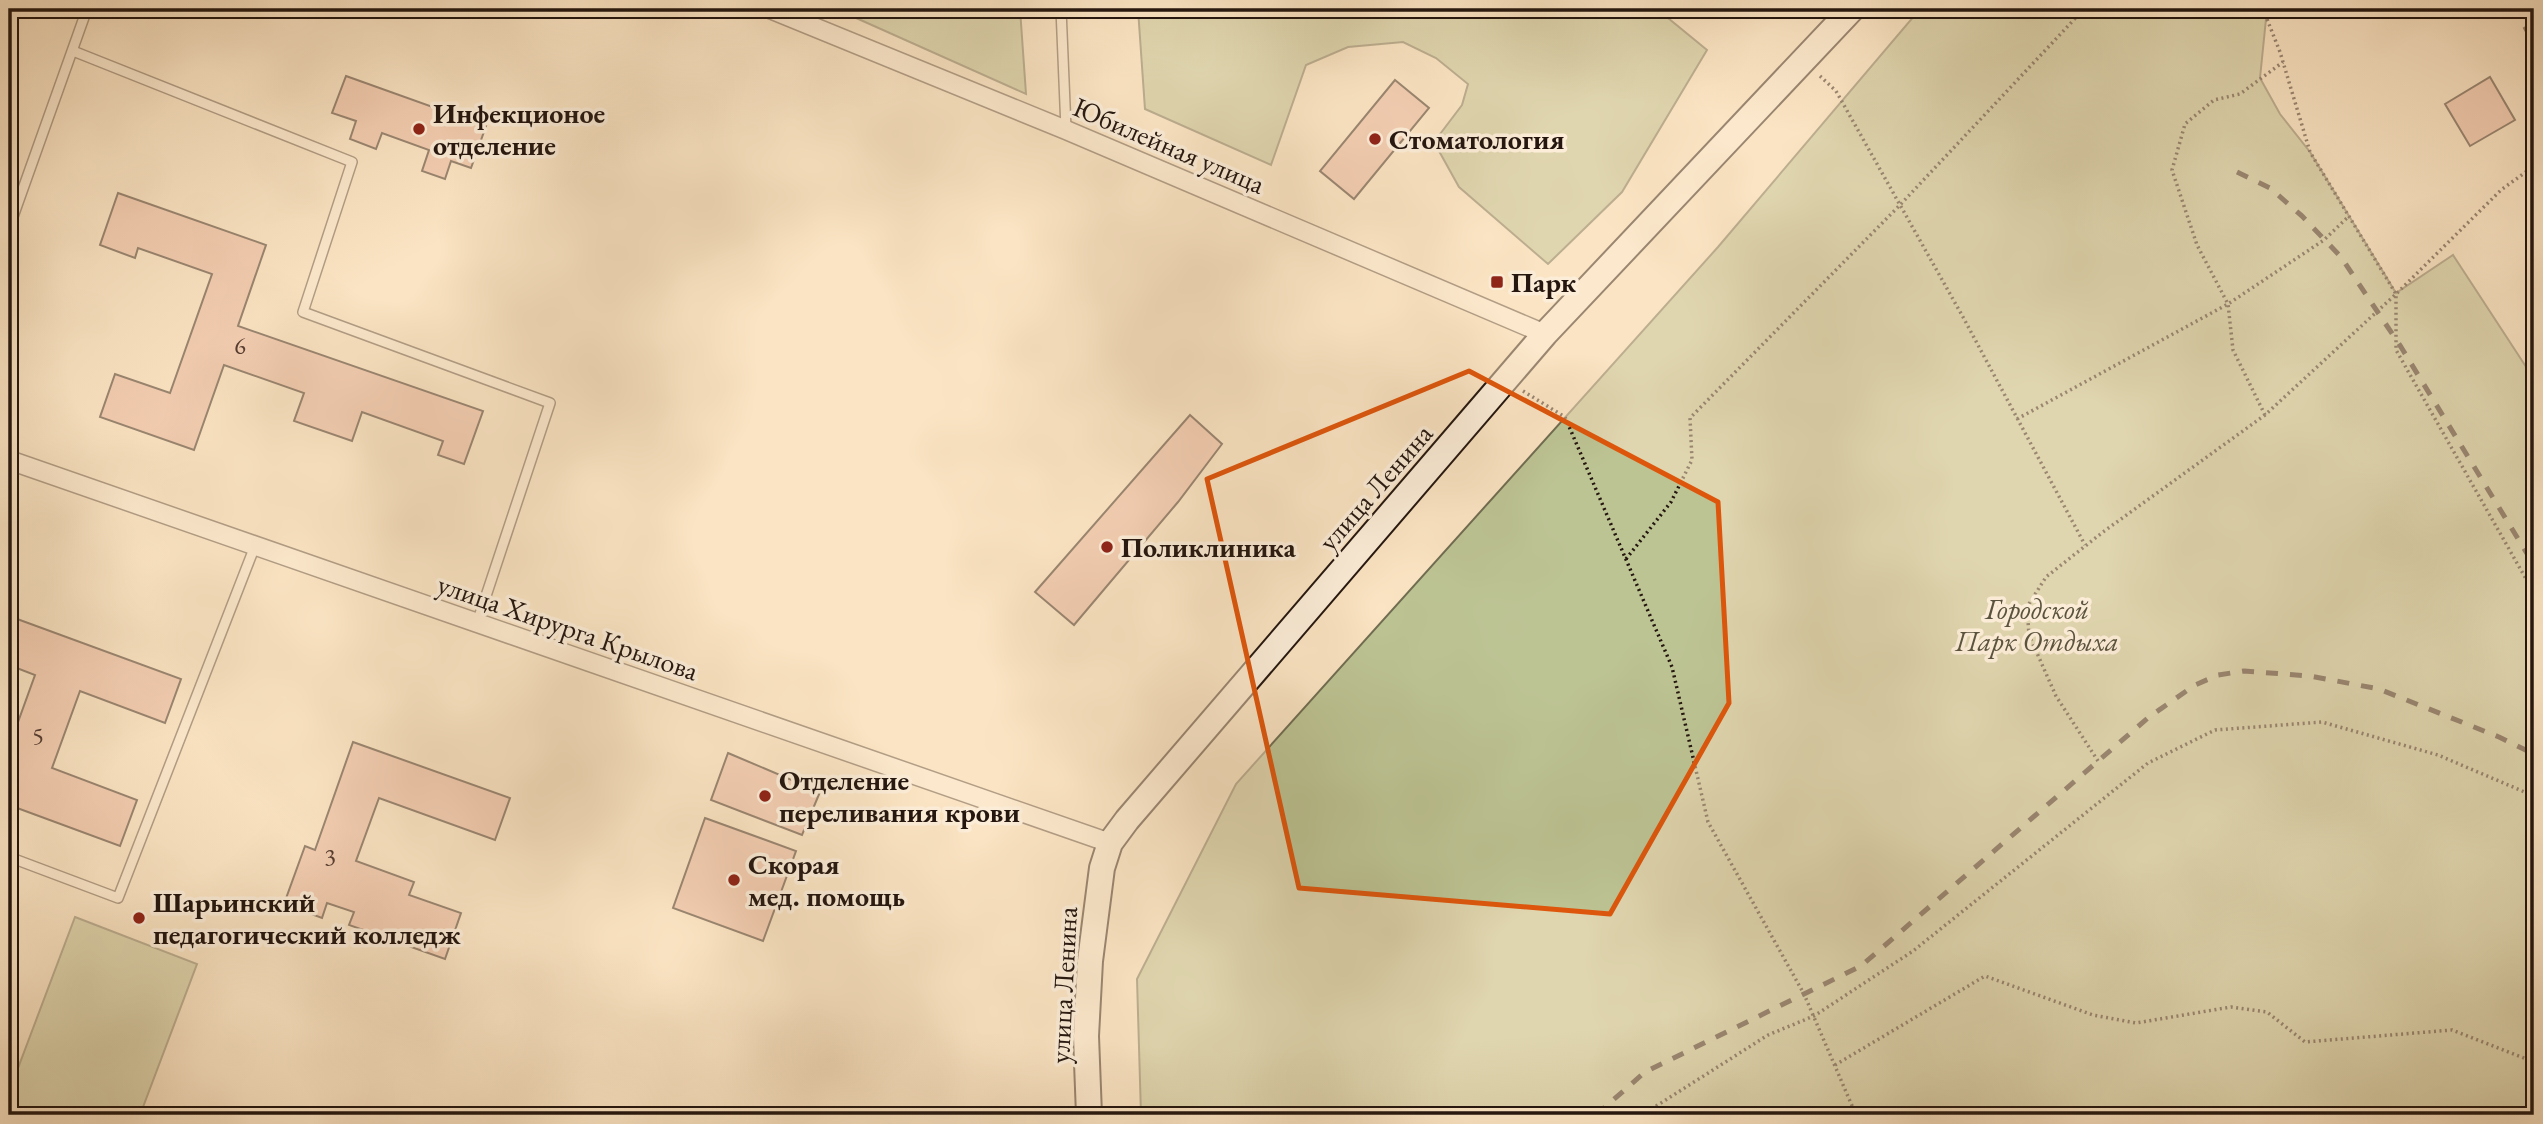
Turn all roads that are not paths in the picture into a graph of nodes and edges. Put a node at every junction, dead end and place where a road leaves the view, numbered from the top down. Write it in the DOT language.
graph roads {
  1 [pos="87,9"];
  2 [pos="770,9"];
  3 [pos="1061,9"];
  4 [pos="1852,9"];
  5 [pos="73,51"];
  6 [pos="1066,130"];
  7 [pos="9,228"];
  8 [pos="1545,334"];
  9 [pos="9,460"];
  10 [pos="255,546"];
  11 [pos="477,623"];
  12 [pos="1110,843"];
  13 [pos="9,857"];
  14 [pos="1088,1115"];
  1 -- 5 [label="lane"];
  2 -- 6 [label="street, Юбилейная улица"];
  3 -- 6 [label="lane"];
  4 -- 8 [label="street, улица Ленина"];
  5 -- 7 [label="lane"];
  5 -- 11 [label="lane"];
  6 -- 8 [label="street, Юбилейная улица"];
  8 -- 12 [label="street, улица Ленина"];
  9 -- 10 [label="street, улица Хирурга Крылова"];
  10 -- 11 [label="street, улица Хирурга Крылова"];
  10 -- 13 [label="lane"];
  11 -- 12 [label="street, улица Хирурга Крылова"];
  12 -- 14 [label="street, улица Ленина"];
}
